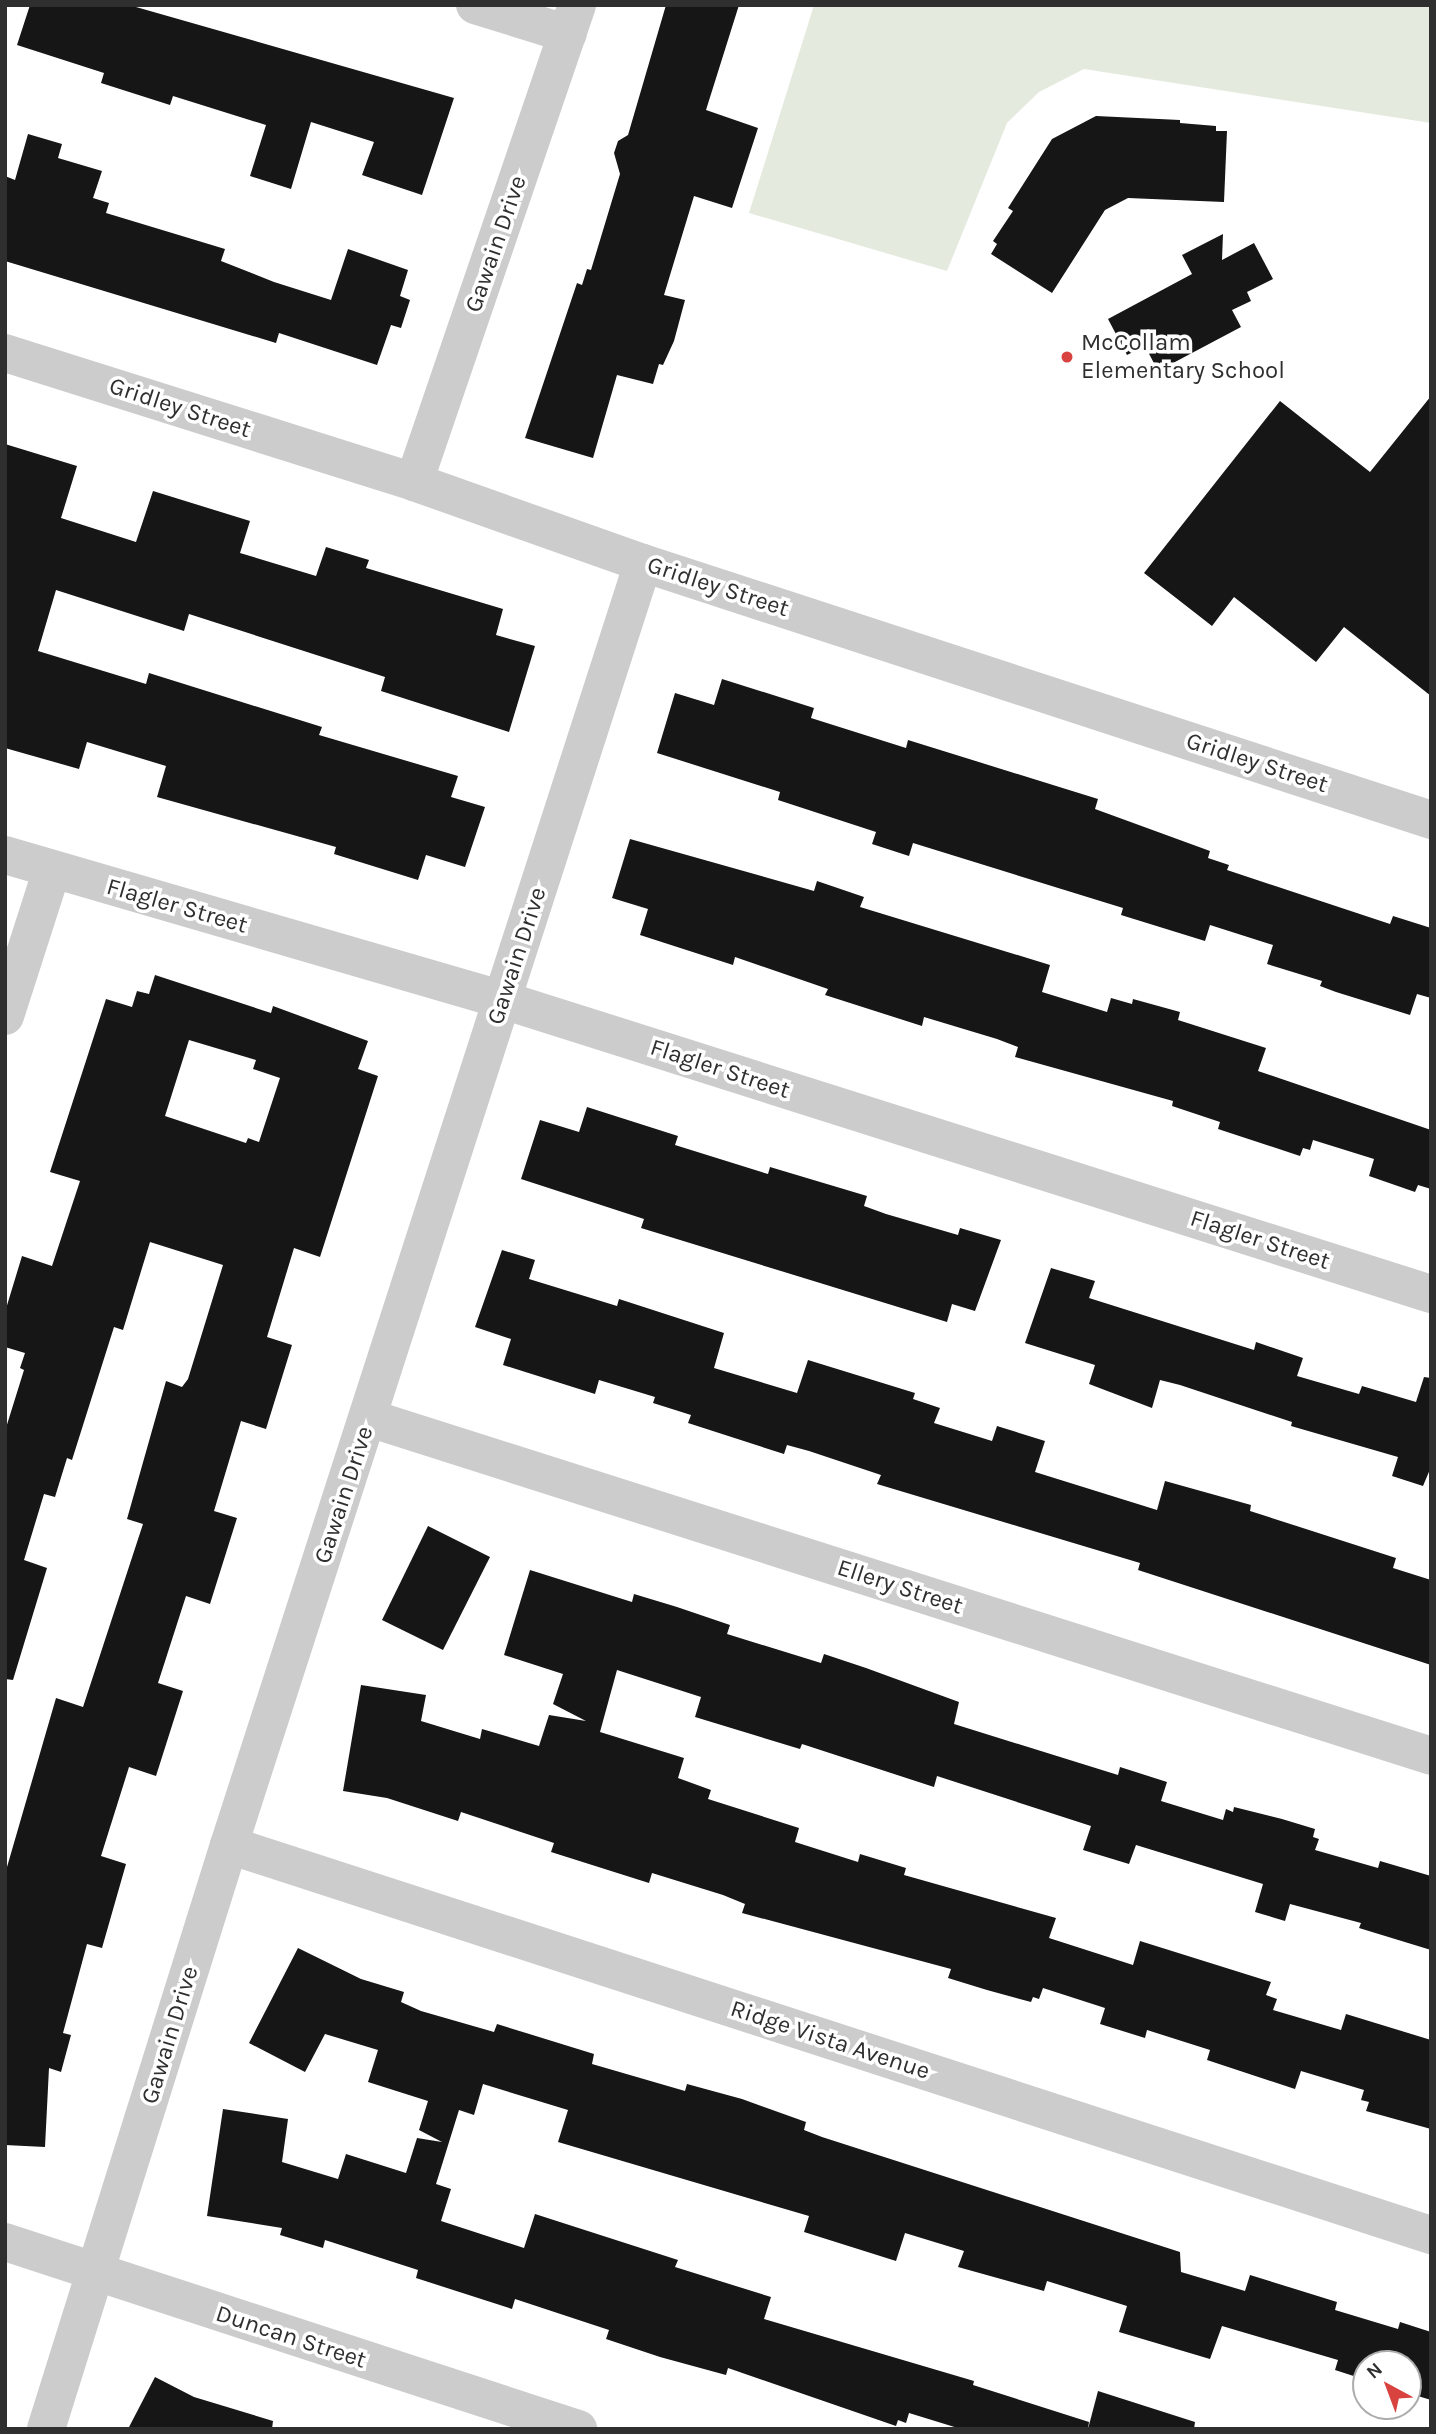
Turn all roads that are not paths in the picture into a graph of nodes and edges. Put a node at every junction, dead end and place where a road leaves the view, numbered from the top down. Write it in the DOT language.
graph roads {
  1 [pos="475,5"];
  2 [pos="572,20"];
  3 [pos="5,353"];
  4 [pos="414,482"];
  5 [pos="643,563"];
  6 [pos="1431,820"];
  7 [pos="5,855"];
  8 [pos="52,870"];
  9 [pos="503,1000"];
  10 [pos="5,1016"];
  11 [pos="1431,1294"];
  12 [pos="369,1418"];
  13 [pos="1431,1756"];
  14 [pos="229,1845"];
  15 [pos="1431,2235"];
  16 [pos="5,2242"];
  17 [pos="96,2274"];
  18 [pos="47,2429"];
  19 [pos="578,2429"];
  1 -- 2 [label="street"];
  2 -- 4 [label="street, Gawain Drive"];
  3 -- 4 [label="street, Gridley Street"];
  4 -- 5 [label="street, Gridley Street"];
  5 -- 6 [label="street, Gridley Street"];
  5 -- 9 [label="street, Gawain Drive"];
  7 -- 8 [label="street, Flagler Street"];
  8 -- 9 [label="street, Flagler Street"];
  8 -- 10 [label="street"];
  9 -- 11 [label="street, Flagler Street"];
  9 -- 12 [label="street, Gawain Drive"];
  12 -- 13 [label="street, Ellery Street"];
  12 -- 14 [label="street, Gawain Drive"];
  14 -- 15 [label="street, Ridge Vista Avenue"];
  14 -- 17 [label="street, Gawain Drive"];
  16 -- 17 [label="street, Duncan Street"];
  17 -- 18 [label="street, Gawain Drive"];
  17 -- 19 [label="street, Duncan Street"];
}
